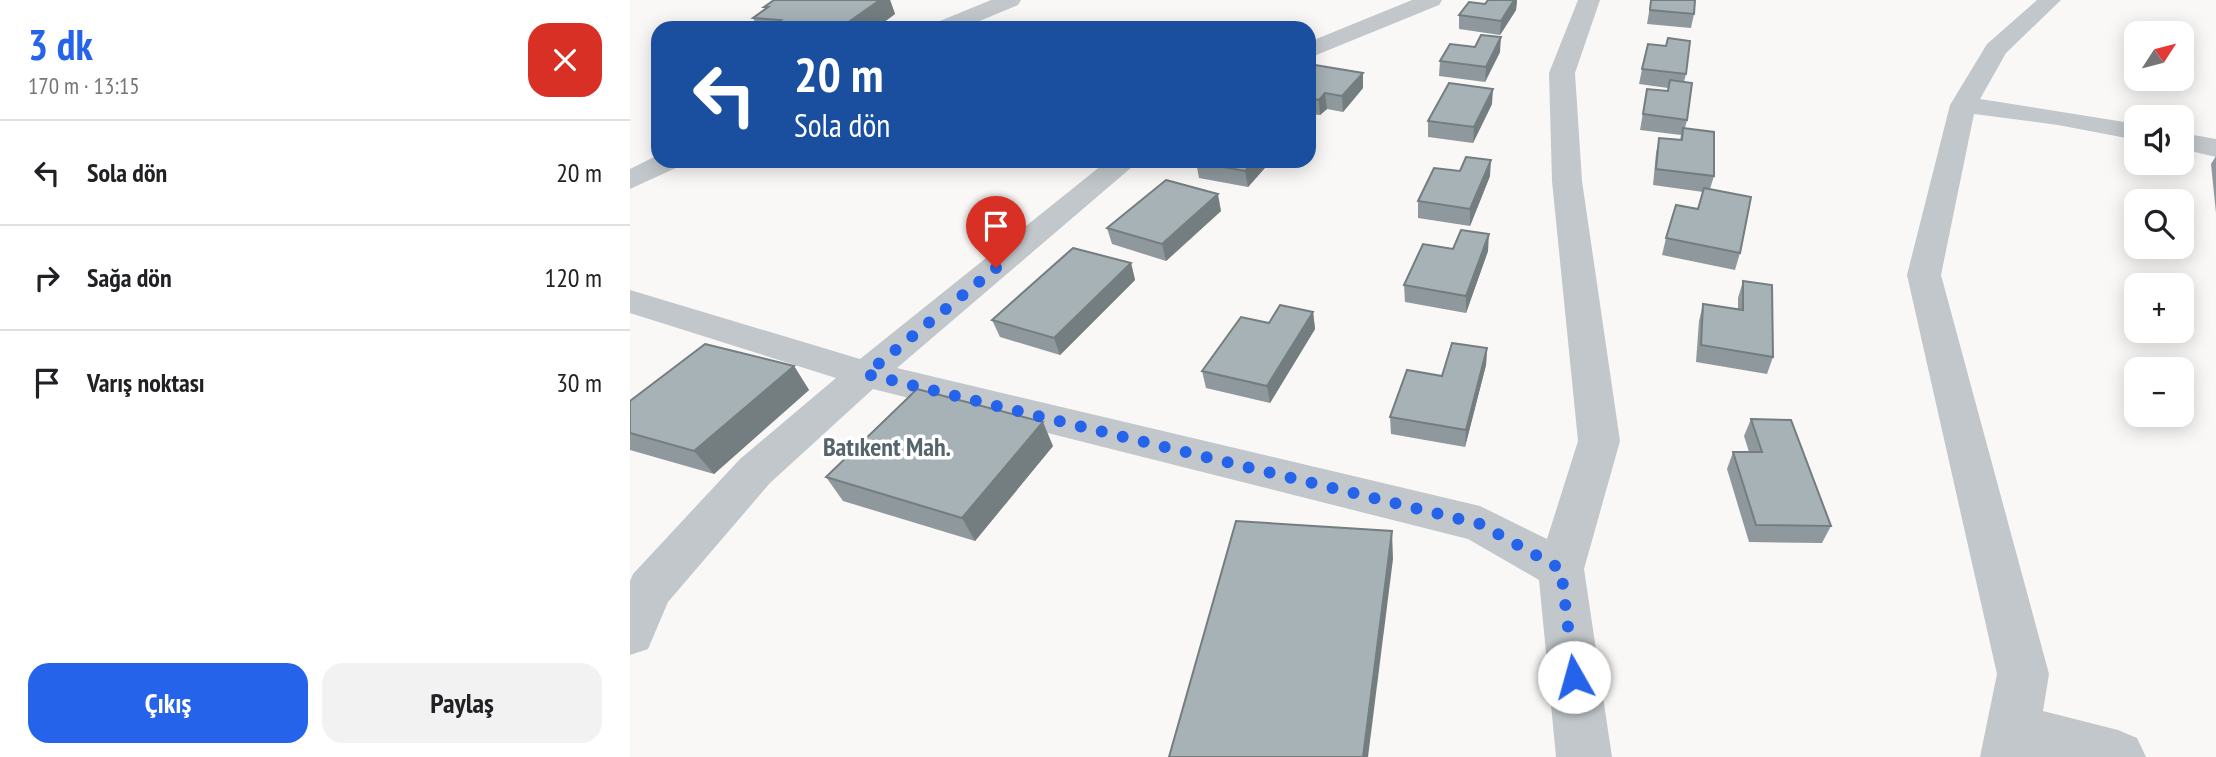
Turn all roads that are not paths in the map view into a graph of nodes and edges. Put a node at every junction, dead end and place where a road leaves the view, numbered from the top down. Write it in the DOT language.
graph roads {
  1 [pos="1010,0"];
  2 [pos="1431,0"];
  3 [pos="1589,0"];
  4 [pos="2050,0"];
  5 [pos="960,21"];
  6 [pos="1316,48"];
  7 [pos="1963,105"];
  8 [pos="2124,130"];
  9 [pos="2194,143"];
  10 [pos="2216,148"];
  11 [pos="654,168"];
  12 [pos="1116,168"];
  13 [pos="630,180"];
  14 [pos="630,301"];
  15 [pos="866,374"];
  16 [pos="1561,569"];
  17 [pos="630,632"];
  18 [pos="2015,748"];
  19 [pos="1584,757"];
  20 [pos="2118,757"];
  1 -- 5 [label="street"];
  2 -- 6 [label="street"];
  3 -- 16 [label="street"];
  4 -- 7 [label="street"];
  7 -- 8 [label="street"];
  7 -- 18 [label="street"];
  9 -- 10 [label="street"];
  11 -- 13 [label="street"];
  12 -- 15 [label="street"];
  14 -- 15 [label="street"];
  15 -- 16 [label="street"];
  15 -- 17 [label="street"];
  16 -- 19 [label="street"];
  18 -- 20 [label="street"];
}
